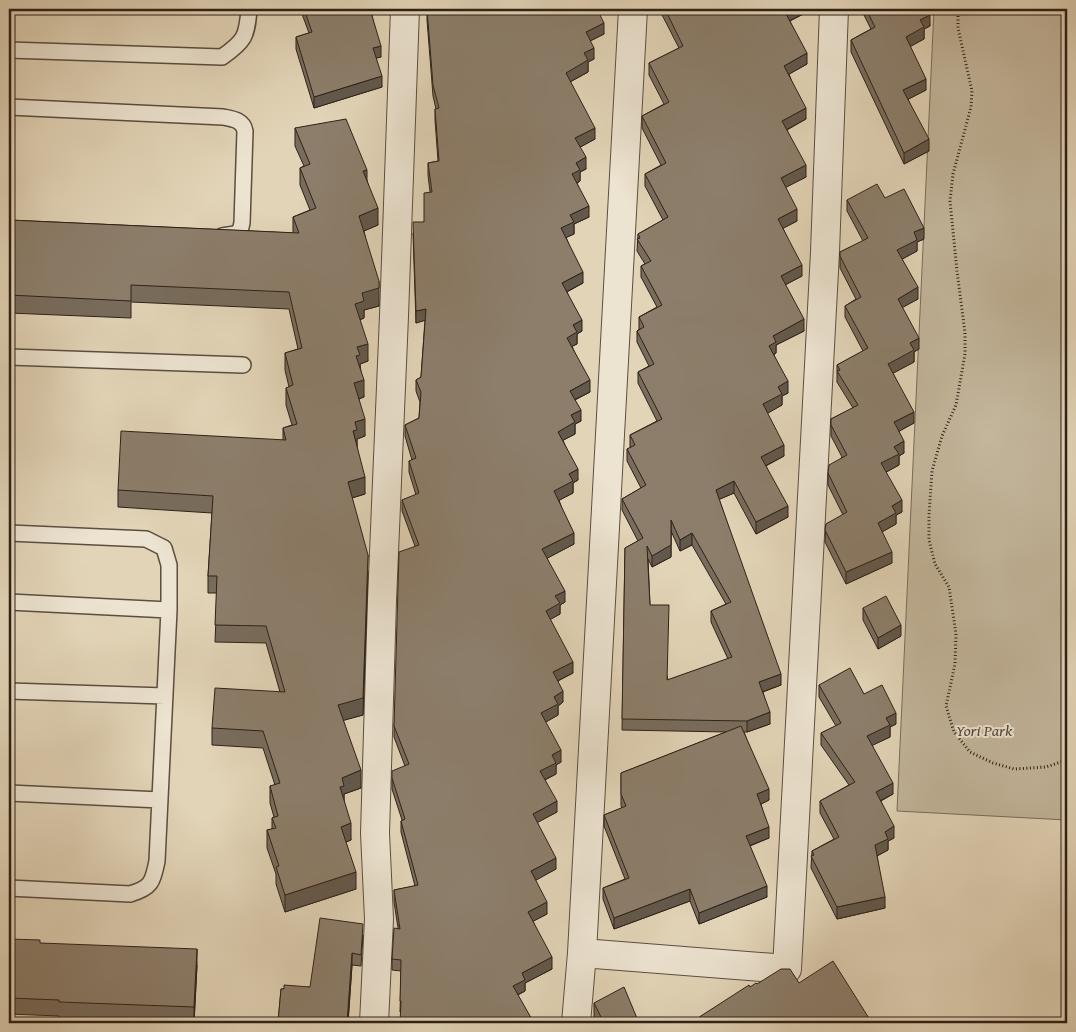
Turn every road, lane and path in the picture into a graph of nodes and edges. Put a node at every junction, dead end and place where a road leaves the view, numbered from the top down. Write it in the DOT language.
graph roads {
  1 [pos="249,9"];
  2 [pos="405,9"];
  3 [pos="633,9"];
  4 [pos="834,9"];
  5 [pos="958,9"];
  6 [pos="9,50"];
  7 [pos="9,107"];
  8 [pos="211,235"];
  9 [pos="9,357"];
  10 [pos="243,365"];
  11 [pos="9,533"];
  12 [pos="9,602"];
  13 [pos="169,610"];
  14 [pos="9,691"];
  15 [pos="165,696"];
  16 [pos="1067,757"];
  17 [pos="9,793"];
  18 [pos="160,800"];
  19 [pos="9,888"];
  20 [pos="582,953"];
  21 [pos="374,1023"];
  22 [pos="576,1023"];
  1 -- 6 [label="lane"];
  2 -- 21 [label="street"];
  3 -- 20 [label="street"];
  4 -- 20 [label="street"];
  5 -- 16 [label="path"];
  7 -- 8 [label="lane"];
  9 -- 10 [label="lane"];
  11 -- 13 [label="lane"];
  12 -- 13 [label="lane"];
  13 -- 15 [label="lane"];
  14 -- 15 [label="lane"];
  15 -- 18 [label="lane"];
  17 -- 18 [label="lane"];
  18 -- 19 [label="lane"];
  20 -- 22 [label="street"];
}
